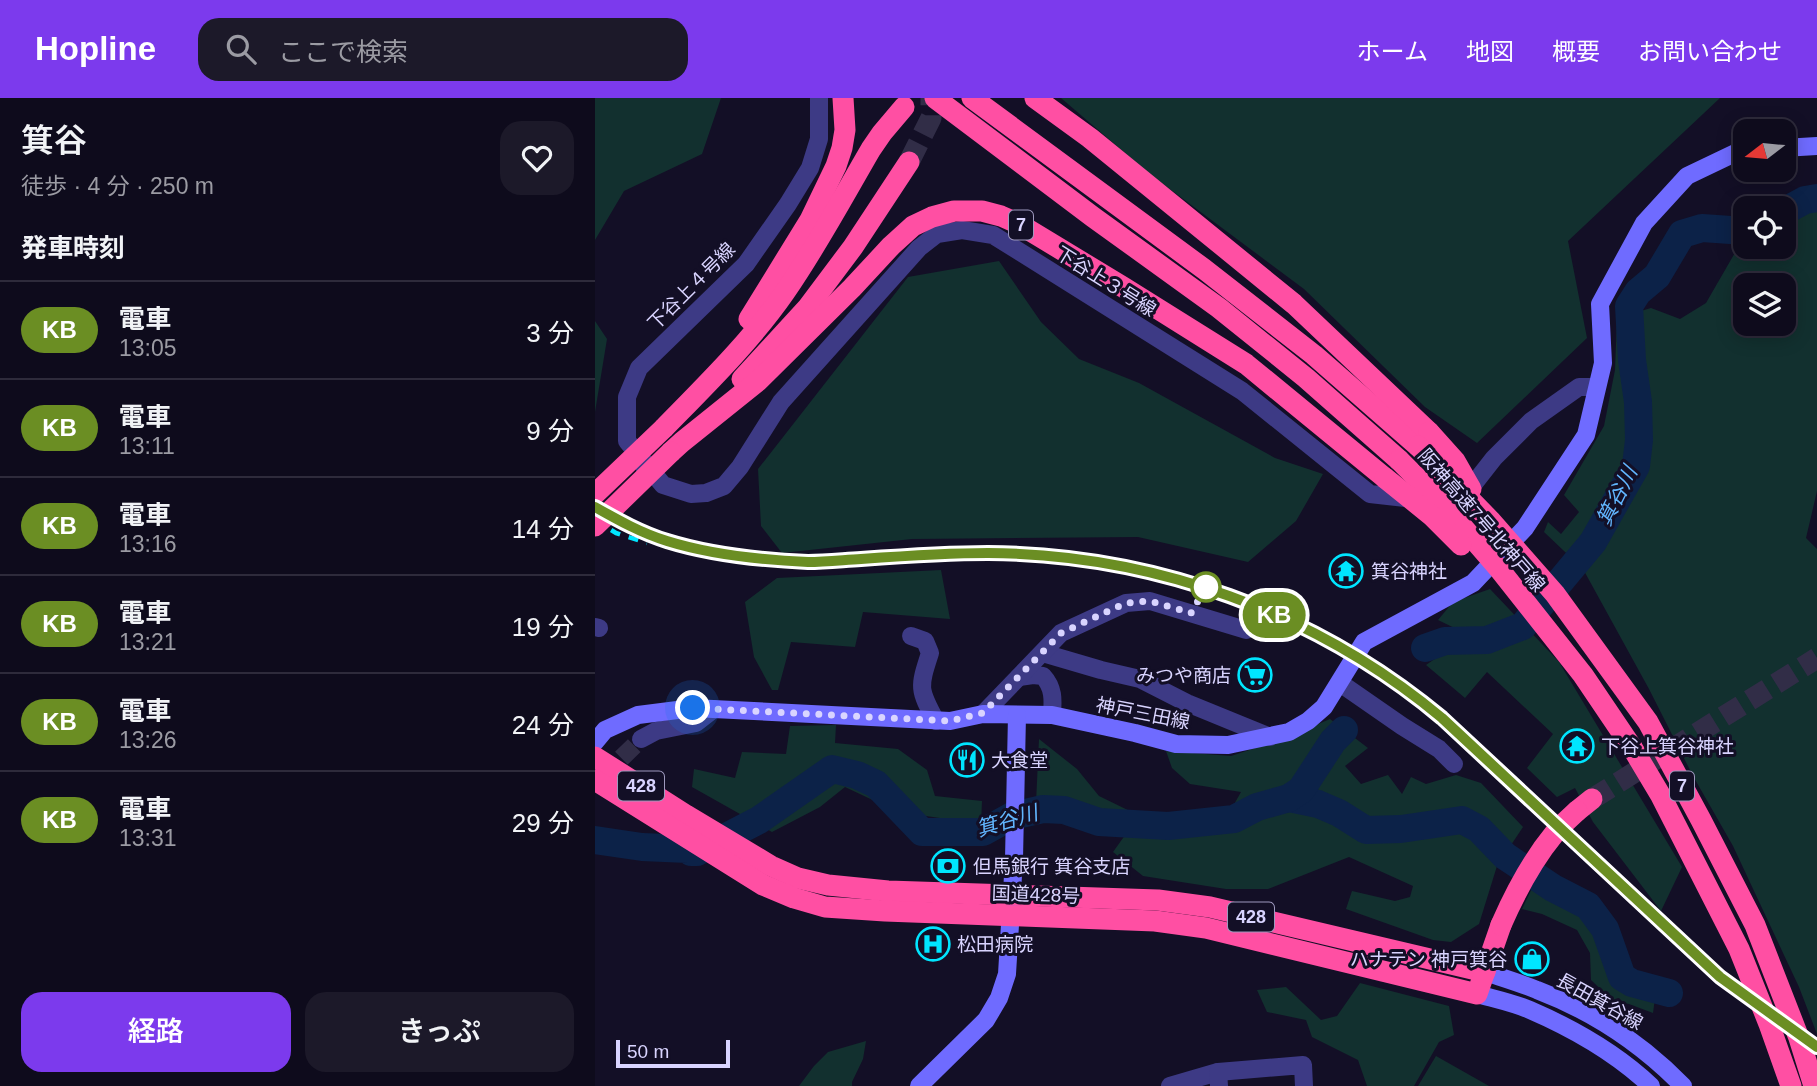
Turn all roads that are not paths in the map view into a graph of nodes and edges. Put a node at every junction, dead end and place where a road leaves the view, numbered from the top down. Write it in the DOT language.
graph roads {
  1 [pos="819,98"];
  2 [pos="843,98"];
  3 [pos="935,98"];
  4 [pos="972,98"];
  5 [pos="1035,98"];
  6 [pos="904,107"];
  7 [pos="1817,146"];
  8 [pos="1796,147"];
  9 [pos="1733,154"];
  10 [pos="909,162"];
  11 [pos="1596,387"];
  12 [pos="664,428"];
  13 [pos="1424,439"];
  14 [pos="677,447"];
  15 [pos="645,463"];
  16 [pos="600,498"];
  17 [pos="595,526"];
  18 [pos="1545,628"];
  19 [pos="1246,630"];
  20 [pos="911,636"];
  21 [pos="1043,653"];
  22 [pos="1019,677"];
  23 [pos="1340,684"];
  24 [pos="714,709"];
  25 [pos="983,713"];
  26 [pos="1017,715"];
  27 [pos="1052,715"];
  28 [pos="936,721"];
  29 [pos="1270,737"];
  30 [pos="641,739"];
  31 [pos="595,742"];
  32 [pos="595,757"];
  33 [pos="1454,764"];
  34 [pos="595,780"];
  35 [pos="1585,805"];
  36 [pos="1012,894"];
  37 [pos="1011,916"];
  38 [pos="1485,972"];
  39 [pos="1478,994"];
  40 [pos="1218,1079"];
  41 [pos="919,1086"];
  42 [pos="1170,1086"];
  43 [pos="1304,1086"];
  44 [pos="1651,1086"];
  45 [pos="1683,1086"];
  46 [pos="1791,1086"];
  47 [pos="1814,1086"];
  1 -- 15 [label="street, 下谷上４号線"];
  2 -- 12 [label="highway"];
  3 -- 18 [label="highway, 阪神高速7号北神戸線 / 7, bridge"];
  4 -- 13 [label="highway, 阪神高速7号北神戸線 / 7"];
  5 -- 13 [label="highway"];
  6 -- 12 [label="highway"];
  7 -- 8 [label="street"];
  9 -- 11 [label="street, 神戸三田線"];
  10 -- 14 [label="highway, 7"];
  11 -- 15 [label="street, 下谷上３号線"];
  11 -- 23 [label="street, 神戸三田線"];
  12 -- 16 [label="highway, bridge"];
  13 -- 47 [label="highway, 阪神高速7号北神戸線 / 7, bridge"];
  14 -- 17 [label="highway, 7, bridge"];
  14 -- 18 [label="highway, 7, bridge"];
  15 -- 16 [label="street"];
  18 -- 46 [label="highway, 阪神高速7号北神戸線 / 7, bridge"];
  19 -- 21 [label="street"];
  20 -- 28 [label="street"];
  21 -- 22 [label="street"];
  21 -- 29 [label="street"];
  22 -- 25 [label="street"];
  22 -- 27 [label="street"];
  23 -- 29 [label="street, 神戸三田線"];
  23 -- 33 [label="street"];
  24 -- 28 [label="street, 神戸三田線"];
  24 -- 30 [label="street"];
  24 -- 31 [label="street, 神戸三田線"];
  25 -- 26 [label="street, 神戸三田線"];
  25 -- 28 [label="street, 神戸三田線"];
  26 -- 27 [label="street, 神戸三田線"];
  26 -- 36 [label="street"];
  27 -- 29 [label="street, 神戸三田線"];
  32 -- 36 [label="highway, 国道428号 / 428"];
  34 -- 37 [label="highway, 国道428号 / 428"];
  35 -- 38 [label="highway, bridge"];
  36 -- 37 [label="street"];
  36 -- 38 [label="highway, 国道428号 / 428"];
  37 -- 39 [label="highway, 国道428号 / 428"];
  37 -- 41 [label="street"];
  38 -- 39 [label="highway"];
  38 -- 45 [label="street, 長田箕谷線"];
  39 -- 44 [label="street, 長田箕谷線"];
  40 -- 42 [label="street"];
  40 -- 43 [label="street"];
}
